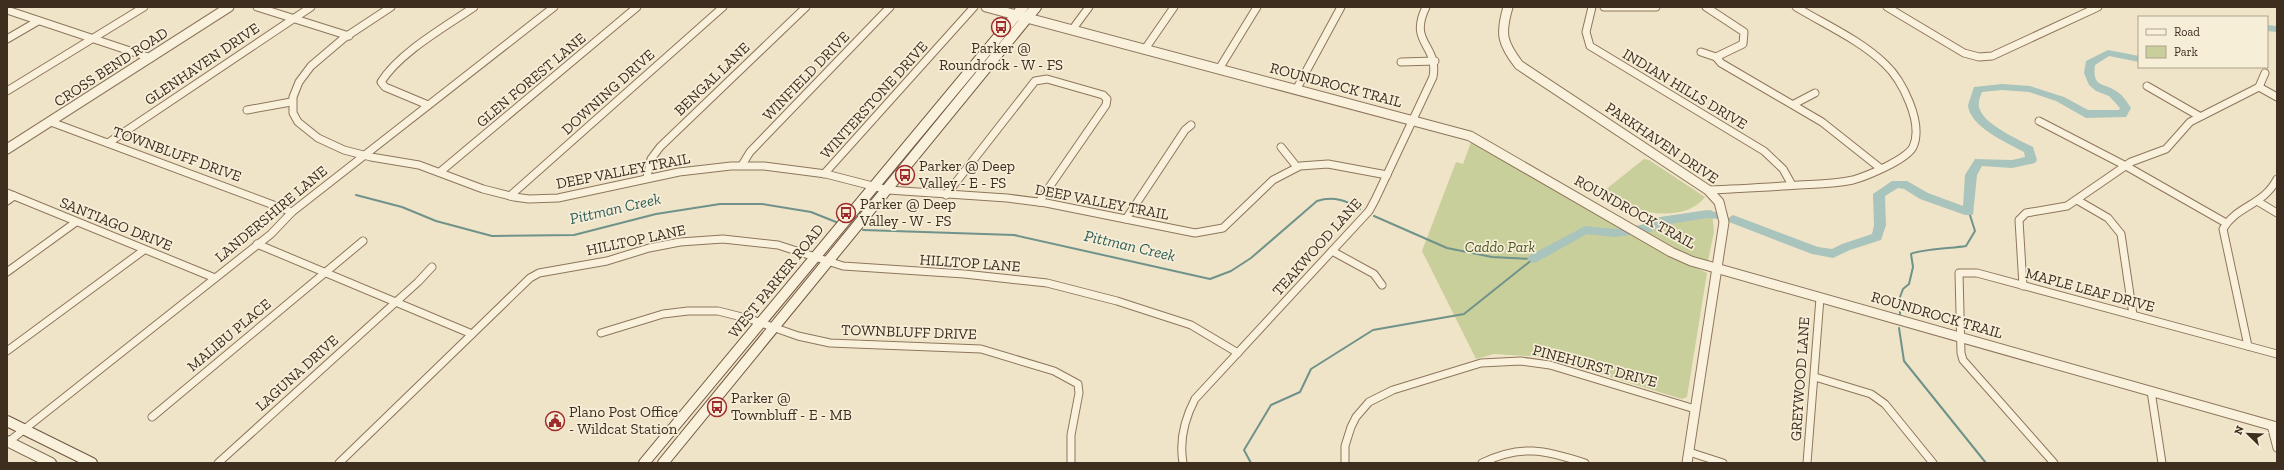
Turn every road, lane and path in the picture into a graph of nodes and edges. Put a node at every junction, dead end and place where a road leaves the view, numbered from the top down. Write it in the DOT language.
graph roads {
  1 [pos="144,7"];
  2 [pos="229,7"];
  3 [pos="257,7"];
  4 [pos="311,7"];
  5 [pos="391,7"];
  6 [pos="474,7"];
  7 [pos="554,7"];
  8 [pos="637,7"];
  9 [pos="723,7"];
  10 [pos="806,7"];
  11 [pos="890,7"];
  12 [pos="974,7"];
  13 [pos="986,7"];
  14 [pos="1036,7"];
  15 [pos="1089,7"];
  16 [pos="1174,7"];
  17 [pos="1257,7"];
  18 [pos="1341,7"];
  19 [pos="1426,7"];
  20 [pos="1508,7"];
  21 [pos="1592,7"];
  22 [pos="1604,7"];
  23 [pos="1656,7"];
  24 [pos="1706,7"];
  25 [pos="1796,7"];
  26 [pos="1887,7"];
  27 [pos="2098,7"];
  28 [pos="7,10"];
  29 [pos="1019,11"];
  30 [pos="1027,18"];
  31 [pos="294,19"];
  32 [pos="38,21"];
  33 [pos="1072,30"];
  34 [pos="349,36"];
  35 [pos="7,39"];
  36 [pos="92,39"];
  37 [pos="1145,49"];
  38 [pos="1701,52"];
  39 [pos="1716,57"];
  40 [pos="151,58"];
  41 [pos="1401,62"];
  42 [pos="1435,62"];
  43 [pos="1220,69"];
  44 [pos="2265,73"];
  45 [pos="2148,86"];
  46 [pos="2259,87"];
  47 [pos="1296,90"];
  48 [pos="7,91"];
  49 [pos="1815,93"];
  50 [pos="2277,97"];
  51 [pos="291,102"];
  52 [pos="1794,104"];
  53 [pos="428,105"];
  54 [pos="247,110"];
  55 [pos="2199,116"];
  56 [pos="1412,121"];
  57 [pos="2039,121"];
  58 [pos="51,122"];
  59 [pos="1191,125"];
  60 [pos="108,143"];
  61 [pos="1281,147"];
  62 [pos="7,149"];
  63 [pos="364,156"];
  64 [pos="742,166"];
  65 [pos="2126,166"];
  66 [pos="1297,167"];
  67 [pos="1880,168"];
  68 [pos="440,172"];
  69 [pos="824,174"];
  70 [pos="1387,175"];
  71 [pos="647,177"];
  72 [pos="2277,179"];
  73 [pos="1792,185"];
  74 [pos="874,186"];
  75 [pos="886,190"];
  76 [pos="1708,190"];
  77 [pos="11,194"];
  78 [pos="946,195"];
  79 [pos="510,196"];
  80 [pos="7,200"];
  81 [pos="2077,200"];
  82 [pos="2257,201"];
  83 [pos="1039,202"];
  84 [pos="292,212"];
  85 [pos="2277,213"];
  86 [pos="1126,220"];
  87 [pos="76,222"];
  88 [pos="2226,223"];
  89 [pos="363,241"];
  90 [pos="257,244"];
  91 [pos="144,250"];
  92 [pos="1332,251"];
  93 [pos="816,256"];
  94 [pos="828,261"];
  95 [pos="432,267"];
  96 [pos="1717,269"];
  97 [pos="7,272"];
  98 [pos="323,273"];
  99 [pos="215,278"];
  100 [pos="1382,284"];
  101 [pos="2023,286"];
  102 [pos="1820,298"];
  103 [pos="394,303"];
  104 [pos="2133,315"];
  105 [pos="762,323"];
  106 [pos="773,328"];
  107 [pos="601,332"];
  108 [pos="472,334"];
  109 [pos="1960,338"];
  110 [pos="2248,346"];
  111 [pos="7,351"];
  112 [pos="1238,353"];
  113 [pos="2277,354"];
  114 [pos="1815,377"];
  115 [pos="708,387"];
  116 [pos="2151,391"];
  117 [pos="721,392"];
  118 [pos="1695,410"];
  119 [pos="152,417"];
  120 [pos="7,421"];
  121 [pos="2274,426"];
  122 [pos="22,429"];
  123 [pos="8,442"];
  124 [pos="2277,448"];
  125 [pos="1689,452"];
  126 [pos="647,458"];
  127 [pos="664,462"];
  128 [pos="51,463"];
  129 [pos="92,463"];
  130 [pos="218,463"];
  131 [pos="339,463"];
  132 [pos="1071,463"];
  133 [pos="1183,463"];
  134 [pos="1345,463"];
  135 [pos="1482,463"];
  136 [pos="1585,463"];
  137 [pos="1687,463"];
  138 [pos="1723,463"];
  139 [pos="1807,463"];
  140 [pos="1933,463"];
  141 [pos="2054,463"];
  142 [pos="2162,463"];
  1 -- 36 [label="street"];
  2 -- 40 [label="street, CROSS BEND ROAD"];
  3 -- 31 [label="street"];
  4 -- 31 [label="street, GLENHAVEN DRIVE"];
  5 -- 34 [label="street"];
  6 -- 53 [label="street"];
  7 -- 53 [label="street, LANDERSHIRE LANE"];
  8 -- 68 [label="street, GLEN FOREST LANE"];
  9 -- 79 [label="street, DOWNING DRIVE"];
  10 -- 71 [label="street, BENGAL LANE"];
  11 -- 64 [label="street, WINFIELD DRIVE"];
  12 -- 69 [label="street, WINTERSTONE DRIVE"];
  13 -- 29 [label="street, ROUNDROCK TRAIL"];
  14 -- 30 [label="main road, WEST PARKER ROAD"];
  15 -- 33 [label="street"];
  16 -- 37 [label="street"];
  17 -- 43 [label="street"];
  18 -- 47 [label="street"];
  19 -- 42 [label="street"];
  20 -- 76 [label="street, PARKHAVEN DRIVE"];
  21 -- 73 [label="street, INDIAN HILLS DRIVE"];
  22 -- 23 [label="street"];
  24 -- 39 [label="street"];
  25 -- 67 [label="street"];
  26 -- 27 [label="street"];
  28 -- 32 [label="street"];
  29 -- 30 [label="street, ROUNDROCK TRAIL"];
  29 -- 74 [label="main road, WEST PARKER ROAD"];
  30 -- 33 [label="street, ROUNDROCK TRAIL"];
  30 -- 75 [label="main road, WEST PARKER ROAD"];
  31 -- 34 [label="street"];
  31 -- 60 [label="street, GLENHAVEN DRIVE"];
  32 -- 35 [label="street"];
  32 -- 36 [label="street"];
  33 -- 37 [label="street, ROUNDROCK TRAIL"];
  34 -- 51 [label="street"];
  36 -- 40 [label="street"];
  36 -- 48 [label="street"];
  37 -- 43 [label="street, ROUNDROCK TRAIL"];
  38 -- 39 [label="street"];
  39 -- 52 [label="street"];
  40 -- 58 [label="street, CROSS BEND ROAD"];
  41 -- 42 [label="street"];
  42 -- 56 [label="street, TEAKWOOD LANE"];
  43 -- 47 [label="street, ROUNDROCK TRAIL"];
  44 -- 46 [label="street"];
  45 -- 55 [label="street"];
  46 -- 50 [label="street"];
  46 -- 55 [label="street"];
  47 -- 56 [label="street, ROUNDROCK TRAIL"];
  49 -- 52 [label="street"];
  51 -- 54 [label="street"];
  51 -- 63 [label="street, DEEP VALLEY TRAIL"];
  52 -- 67 [label="street"];
  53 -- 63 [label="street, LANDERSHIRE LANE"];
  55 -- 65 [label="street"];
  56 -- 70 [label="street, TEAKWOOD LANE"];
  56 -- 96 [label="street, ROUNDROCK TRAIL"];
  57 -- 65 [label="street"];
  58 -- 60 [label="street, TOWNBLUFF DRIVE"];
  58 -- 62 [label="street, CROSS BEND ROAD"];
  59 -- 86 [label="street"];
  60 -- 84 [label="street, TOWNBLUFF DRIVE"];
  61 -- 66 [label="street"];
  63 -- 68 [label="street, DEEP VALLEY TRAIL"];
  63 -- 84 [label="street, LANDERSHIRE LANE"];
  64 -- 69 [label="street, DEEP VALLEY TRAIL"];
  64 -- 71 [label="street, DEEP VALLEY TRAIL"];
  65 -- 81 [label="street"];
  65 -- 88 [label="street"];
  66 -- 70 [label="street, DEEP VALLEY TRAIL"];
  66 -- 86 [label="street, DEEP VALLEY TRAIL"];
  67 -- 73 [label="street"];
  68 -- 79 [label="street, DEEP VALLEY TRAIL"];
  69 -- 74 [label="street, DEEP VALLEY TRAIL"];
  70 -- 92 [label="street, TEAKWOOD LANE"];
  71 -- 79 [label="street, DEEP VALLEY TRAIL"];
  72 -- 82 [label="street"];
  73 -- 76 [label="street"];
  74 -- 75 [label="street, DEEP VALLEY TRAIL"];
  74 -- 93 [label="main road, WEST PARKER ROAD"];
  75 -- 78 [label="street, DEEP VALLEY TRAIL"];
  75 -- 94 [label="main road, WEST PARKER ROAD"];
  76 -- 96 [label="street, PARKHAVEN DRIVE"];
  77 -- 80 [label="street"];
  77 -- 87 [label="street, SANTIAGO DRIVE"];
  78 -- 83 [label="street, DEEP VALLEY TRAIL"];
  78 -- 83 [label="street"];
  81 -- 101 [label="street"];
  81 -- 104 [label="street"];
  82 -- 85 [label="street"];
  82 -- 88 [label="street"];
  83 -- 86 [label="street, DEEP VALLEY TRAIL"];
  84 -- 90 [label="street, LANDERSHIRE LANE"];
  87 -- 91 [label="street, SANTIAGO DRIVE"];
  87 -- 97 [label="street"];
  88 -- 110 [label="street"];
  89 -- 98 [label="street, MALIBU PLACE"];
  90 -- 98 [label="street"];
  90 -- 99 [label="street, LANDERSHIRE LANE"];
  91 -- 99 [label="street, SANTIAGO DRIVE"];
  91 -- 111 [label="street"];
  92 -- 100 [label="street"];
  92 -- 112 [label="street, TEAKWOOD LANE"];
  93 -- 94 [label="street, HILLTOP LANE"];
  93 -- 105 [label="main road, WEST PARKER ROAD"];
  93 -- 108 [label="street, HILLTOP LANE"];
  94 -- 106 [label="main road, WEST PARKER ROAD"];
  94 -- 112 [label="street, HILLTOP LANE"];
  95 -- 103 [label="street, LAGUNA DRIVE"];
  96 -- 102 [label="street, ROUNDROCK TRAIL"];
  96 -- 118 [label="street, PARKHAVEN DRIVE"];
  98 -- 103 [label="street"];
  98 -- 119 [label="street, MALIBU PLACE"];
  99 -- 122 [label="street, LANDERSHIRE LANE"];
  101 -- 104 [label="street, MAPLE LEAF DRIVE"];
  101 -- 109 [label="street, MAPLE LEAF DRIVE"];
  102 -- 109 [label="street, ROUNDROCK TRAIL"];
  102 -- 114 [label="street, GREYWOOD LANE"];
  103 -- 108 [label="street"];
  103 -- 130 [label="street, LAGUNA DRIVE"];
  104 -- 110 [label="street, MAPLE LEAF DRIVE"];
  105 -- 106 [label="street, TOWNBLUFF DRIVE"];
  105 -- 107 [label="street, TOWNBLUFF DRIVE"];
  105 -- 115 [label="main road, WEST PARKER ROAD"];
  106 -- 117 [label="main road, WEST PARKER ROAD"];
  106 -- 132 [label="street, TOWNBLUFF DRIVE"];
  108 -- 131 [label="street, HILLTOP LANE"];
  109 -- 116 [label="street, ROUNDROCK TRAIL"];
  109 -- 141 [label="street"];
  110 -- 113 [label="street, MAPLE LEAF DRIVE"];
  112 -- 133 [label="street, TEAKWOOD LANE"];
  114 -- 139 [label="street, GREYWOOD LANE"];
  114 -- 140 [label="street"];
  115 -- 117 [label="main road"];
  115 -- 126 [label="main road, WEST PARKER ROAD"];
  116 -- 121 [label="street, ROUNDROCK TRAIL"];
  116 -- 142 [label="street"];
  117 -- 127 [label="main road, WEST PARKER ROAD"];
  118 -- 125 [label="street, PARKHAVEN DRIVE"];
  118 -- 134 [label="street, PINEHURST DRIVE"];
  120 -- 122 [label="main road"];
  121 -- 124 [label="street"];
  122 -- 123 [label="street, LANDERSHIRE LANE"];
  122 -- 129 [label="main road"];
  123 -- 128 [label="main road"];
  125 -- 137 [label="street, PARKHAVEN DRIVE"];
  125 -- 138 [label="street"];
  126 -- 127 [label="main road"];
  135 -- 136 [label="street"];
}
